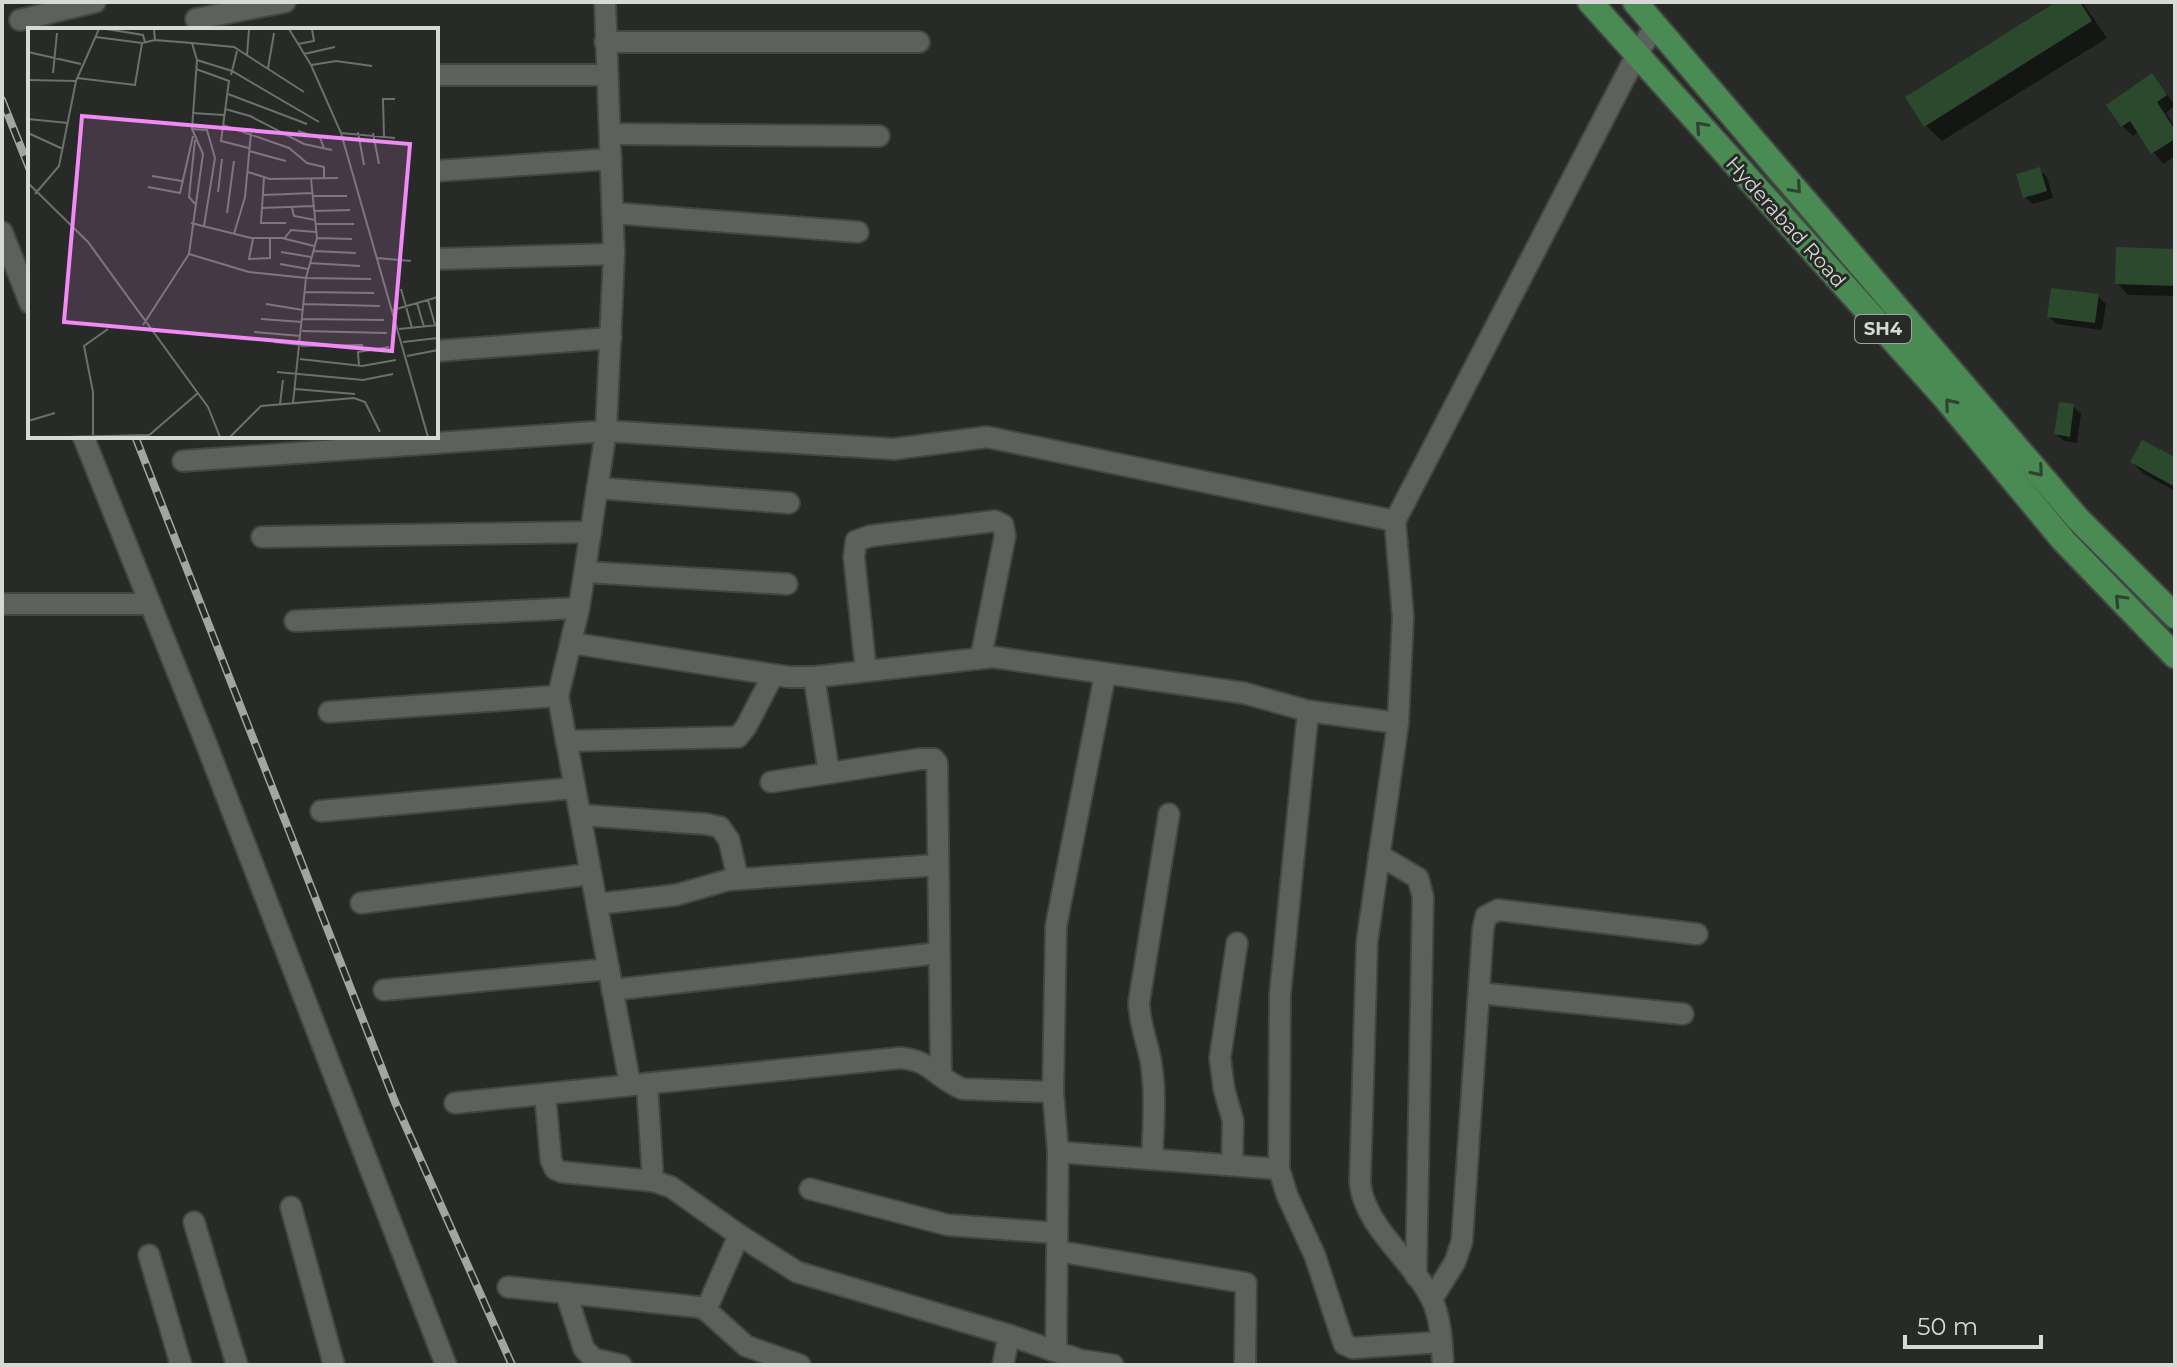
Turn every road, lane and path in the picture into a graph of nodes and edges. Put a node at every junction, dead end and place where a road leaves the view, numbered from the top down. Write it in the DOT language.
graph roads {
  1 [pos="95,2"];
  2 [pos="285,2"];
  3 [pos="605,2"];
  4 [pos="1590,2"];
  5 [pos="1635,2"];
  6 [pos="196,19"];
  7 [pos="20,20"];
  8 [pos="1655,26"];
  9 [pos="605,42"];
  10 [pos="919,42"];
  11 [pos="1636,56"];
  12 [pos="438,75"];
  13 [pos="606,75"];
  14 [pos="610,134"];
  15 [pos="879,136"];
  16 [pos="611,159"];
  17 [pos="438,171"];
  18 [pos="613,213"];
  19 [pos="2,232"];
  20 [pos="858,232"];
  21 [pos="614,254"];
  22 [pos="438,259"];
  23 [pos="10,274"];
  24 [pos="28,300"];
  25 [pos="611,338"];
  26 [pos="438,351"];
  27 [pos="606,431"];
  28 [pos="84,438"];
  29 [pos="183,461"];
  30 [pos="597,488"];
  31 [pos="789,503"];
  32 [pos="1395,521"];
  33 [pos="591,532"];
  34 [pos="262,537"];
  35 [pos="585,572"];
  36 [pos="787,584"];
  37 [pos="2,604"];
  38 [pos="150,604"];
  39 [pos="579,608"];
  40 [pos="2175,616"];
  41 [pos="295,621"];
  42 [pos="571,643"];
  43 [pos="2175,656"];
  44 [pos="981,657"];
  45 [pos="866,671"];
  46 [pos="773,675"];
  47 [pos="1105,675"];
  48 [pos="814,677"];
  49 [pos="558,696"];
  50 [pos="1308,711"];
  51 [pos="329,712"];
  52 [pos="1398,723"];
  53 [pos="566,741"];
  54 [pos="829,773"];
  55 [pos="771,782"];
  56 [pos="575,788"];
  57 [pos="321,811"];
  58 [pos="1169,814"];
  59 [pos="581,815"];
  60 [pos="1379,855"];
  61 [pos="937,865"];
  62 [pos="591,874"];
  63 [pos="738,879"];
  64 [pos="361,903"];
  65 [pos="597,904"];
  66 [pos="1697,934"];
  67 [pos="1237,943"];
  68 [pos="939,953"];
  69 [pos="610,980"];
  70 [pos="384,990"];
  71 [pos="1479,993"];
  72 [pos="1683,1014"];
  73 [pos="941,1075"];
  74 [pos="638,1084"];
  75 [pos="1053,1092"];
  76 [pos="545,1094"];
  77 [pos="455,1103"];
  78 [pos="1058,1152"];
  79 [pos="1152,1159"];
  80 [pos="1232,1165"];
  81 [pos="1279,1169"];
  82 [pos="653,1181"];
  83 [pos="810,1189"];
  84 [pos="291,1207"];
  85 [pos="194,1222"];
  86 [pos="739,1235"];
  87 [pos="1057,1242"];
  88 [pos="149,1255"];
  89 [pos="1416,1276"];
  90 [pos="508,1287"];
  91 [pos="566,1293"];
  92 [pos="1432,1299"];
  93 [pos="706,1310"];
  94 [pos="1009,1335"];
  95 [pos="1441,1342"];
  96 [pos="1056,1351"];
  97 [pos="746,1356"];
  98 [pos="181,1365"];
  99 [pos="237,1365"];
  100 [pos="334,1365"];
  101 [pos="446,1365"];
  102 [pos="621,1365"];
  103 [pos="800,1365"];
  104 [pos="1003,1365"];
  105 [pos="1113,1365"];
  106 [pos="1245,1365"];
  107 [pos="1443,1365"];
  1 -- 7 [label="street"];
  2 -- 6 [label="street"];
  3 -- 9 [label="street"];
  4 -- 11 [label="main road, Hyderabad Road / SH4"];
  5 -- 8 [label="main road, Hyderabad Road / SH4"];
  8 -- 11 [label="street"];
  8 -- 40 [label="main road, Hyderabad Road / SH4, one-way"];
  9 -- 10 [label="street"];
  9 -- 13 [label="street"];
  11 -- 32 [label="street"];
  43 -- 11 [label="main road, Hyderabad Road / SH4, one-way"];
  12 -- 13 [label="street"];
  13 -- 14 [label="street"];
  14 -- 15 [label="street"];
  14 -- 16 [label="street"];
  16 -- 17 [label="street"];
  16 -- 18 [label="street"];
  18 -- 20 [label="street"];
  18 -- 21 [label="street"];
  19 -- 23 [label="street"];
  21 -- 22 [label="street"];
  21 -- 25 [label="street"];
  23 -- 24 [label="street"];
  25 -- 26 [label="street"];
  25 -- 27 [label="street"];
  27 -- 29 [label="street"];
  27 -- 30 [label="street"];
  27 -- 32 [label="street"];
  28 -- 38 [label="street"];
  30 -- 31 [label="street"];
  30 -- 33 [label="street"];
  32 -- 52 [label="street"];
  33 -- 34 [label="street"];
  33 -- 35 [label="street"];
  35 -- 36 [label="street"];
  35 -- 39 [label="street"];
  37 -- 38 [label="street"];
  38 -- 101 [label="street"];
  39 -- 41 [label="street"];
  39 -- 42 [label="street"];
  42 -- 46 [label="street"];
  42 -- 49 [label="street"];
  44 -- 45 [label="street"];
  44 -- 45 [label="street"];
  44 -- 47 [label="street"];
  45 -- 48 [label="street"];
  46 -- 48 [label="street"];
  46 -- 53 [label="street"];
  47 -- 50 [label="street"];
  47 -- 75 [label="street"];
  48 -- 54 [label="street"];
  49 -- 51 [label="street"];
  49 -- 53 [label="street"];
  50 -- 52 [label="street"];
  50 -- 81 [label="street"];
  52 -- 60 [label="street"];
  53 -- 56 [label="street"];
  54 -- 55 [label="street"];
  54 -- 61 [label="street"];
  56 -- 57 [label="street"];
  56 -- 59 [label="street"];
  58 -- 79 [label="street"];
  59 -- 62 [label="street"];
  59 -- 63 [label="street"];
  60 -- 89 [label="street"];
  60 -- 89 [label="street"];
  61 -- 63 [label="street"];
  61 -- 68 [label="street"];
  62 -- 64 [label="street"];
  62 -- 65 [label="street"];
  63 -- 65 [label="street"];
  65 -- 69 [label="street"];
  66 -- 71 [label="street"];
  67 -- 80 [label="street"];
  68 -- 69 [label="street"];
  68 -- 73 [label="street"];
  69 -- 70 [label="street"];
  69 -- 74 [label="street"];
  71 -- 72 [label="street"];
  71 -- 92 [label="street"];
  73 -- 74 [label="street"];
  73 -- 75 [label="street"];
  74 -- 76 [label="street"];
  74 -- 82 [label="street"];
  75 -- 78 [label="street"];
  76 -- 77 [label="street"];
  76 -- 82 [label="street"];
  78 -- 79 [label="street"];
  78 -- 87 [label="street"];
  79 -- 80 [label="street"];
  80 -- 81 [label="street"];
  81 -- 95 [label="street"];
  82 -- 86 [label="street"];
  83 -- 87 [label="street"];
  84 -- 100 [label="street"];
  85 -- 99 [label="street"];
  86 -- 93 [label="street"];
  86 -- 94 [label="street"];
  87 -- 96 [label="street"];
  87 -- 106 [label="street"];
  88 -- 98 [label="street"];
  89 -- 92 [label="street"];
  90 -- 91 [label="street"];
  91 -- 93 [label="street"];
  91 -- 102 [label="street"];
  92 -- 95 [label="street"];
  93 -- 97 [label="street"];
  94 -- 96 [label="street"];
  94 -- 104 [label="street"];
  95 -- 107 [label="street"];
  96 -- 105 [label="street"];
  97 -- 103 [label="street"];
}
